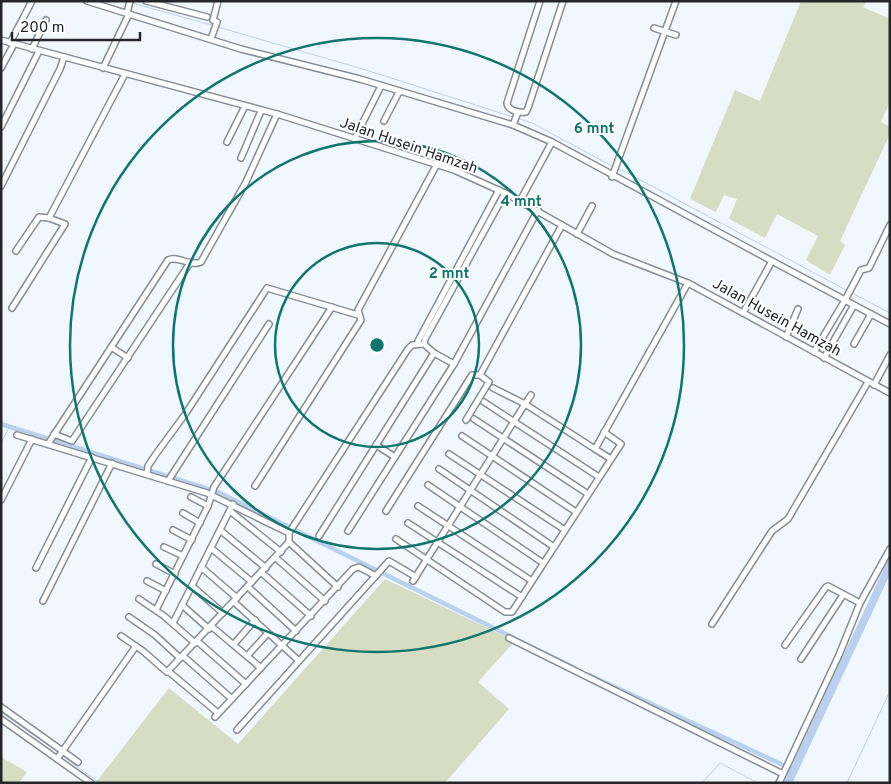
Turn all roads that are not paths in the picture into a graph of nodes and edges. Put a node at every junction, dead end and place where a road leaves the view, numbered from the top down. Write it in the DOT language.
graph roads {
  1 [pos="32,1"];
  2 [pos="87,1"];
  3 [pos="130,1"];
  4 [pos="146,1"];
  5 [pos="218,1"];
  6 [pos="540,1"];
  7 [pos="564,1"];
  8 [pos="676,1"];
  9 [pos="128,12"];
  10 [pos="207,18"];
  11 [pos="46,20"];
  12 [pos="654,28"];
  13 [pos="665,32"];
  14 [pos="676,35"];
  15 [pos="212,37"];
  16 [pos="1,40"];
  17 [pos="12,44"];
  18 [pos="32,49"];
  19 [pos="39,51"];
  20 [pos="64,57"];
  21 [pos="1,68"];
  22 [pos="103,68"];
  23 [pos="125,74"];
  24 [pos="381,86"];
  25 [pos="399,92"];
  26 [pos="245,106"];
  27 [pos="261,111"];
  28 [pos="277,114"];
  29 [pos="518,114"];
  30 [pos="384,121"];
  31 [pos="513,124"];
  32 [pos="1,127"];
  33 [pos="355,138"];
  34 [pos="227,142"];
  35 [pos="552,142"];
  36 [pos="242,158"];
  37 [pos="437,164"];
  38 [pos="613,175"];
  39 [pos="1,186"];
  40 [pos="502,192"];
  41 [pos="520,201"];
  42 [pos="592,206"];
  43 [pos="538,210"];
  44 [pos="50,218"];
  45 [pos="562,225"];
  46 [pos="890,225"];
  47 [pos="577,234"];
  48 [pos="16,251"];
  49 [pos="772,261"];
  50 [pos="190,264"];
  51 [pos="688,283"];
  52 [pos="846,300"];
  53 [pos="854,305"];
  54 [pos="332,307"];
  55 [pos="12,308"];
  56 [pos="798,309"];
  57 [pos="840,309"];
  58 [pos="743,313"];
  59 [pos="849,314"];
  60 [pos="871,314"];
  61 [pos="358,315"];
  62 [pos="269,324"];
  63 [pos="890,324"];
  64 [pos="426,331"];
  65 [pos="786,337"];
  66 [pos="418,341"];
  67 [pos="424,344"];
  68 [pos="854,344"];
  69 [pos="111,347"];
  70 [pos="814,352"];
  71 [pos="434,353"];
  72 [pos="890,355"];
  73 [pos="128,358"];
  74 [pos="824,358"];
  75 [pos="454,364"];
  76 [pos="480,375"];
  77 [pos="868,382"];
  78 [pos="874,385"];
  79 [pos="494,388"];
  80 [pos="890,393"];
  81 [pos="531,395"];
  82 [pos="484,402"];
  83 [pos="525,404"];
  84 [pos="474,419"];
  85 [pos="466,420"];
  86 [pos="513,421"];
  87 [pos="604,432"];
  88 [pos="17,435"];
  89 [pos="54,435"];
  90 [pos="462,436"];
  91 [pos="503,438"];
  92 [pos="32,439"];
  93 [pos="48,443"];
  94 [pos="376,445"];
  95 [pos="595,449"];
  96 [pos="449,454"];
  97 [pos="492,456"];
  98 [pos="92,457"];
  99 [pos="394,457"];
  100 [pos="611,459"];
  101 [pos="112,464"];
  102 [pos="439,469"];
  103 [pos="481,473"];
  104 [pos="147,474"];
  105 [pos="599,477"];
  106 [pos="168,481"];
  107 [pos="428,485"];
  108 [pos="255,486"];
  109 [pos="470,490"];
  110 [pos="588,494"];
  111 [pos="212,495"];
  112 [pos="191,497"];
  113 [pos="1,500"];
  114 [pos="233,504"];
  115 [pos="208,506"];
  116 [pos="418,506"];
  117 [pos="460,508"];
  118 [pos="230,511"];
  119 [pos="386,511"];
  120 [pos="576,512"];
  121 [pos="183,513"];
  122 [pos="200,523"];
  123 [pos="408,524"];
  124 [pos="449,525"];
  125 [pos="174,530"];
  126 [pos="220,530"];
  127 [pos="565,530"];
  128 [pos="348,531"];
  129 [pos="290,533"];
  130 [pos="319,536"];
  131 [pos="396,539"];
  132 [pos="192,540"];
  133 [pos="289,542"];
  134 [pos="438,542"];
  135 [pos="164,547"];
  136 [pos="554,547"];
  137 [pos="211,548"];
  138 [pos="890,549"];
  139 [pos="281,552"];
  140 [pos="183,556"];
  141 [pos="276,558"];
  142 [pos="427,560"];
  143 [pos="543,563"];
  144 [pos="156,564"];
  145 [pos="201,567"];
  146 [pos="36,568"];
  147 [pos="266,568"];
  148 [pos="262,572"];
  149 [pos="378,573"];
  150 [pos="175,574"];
  151 [pos="147,581"];
  152 [pos="532,581"];
  153 [pos="252,582"];
  154 [pos="192,586"];
  155 [pos="248,587"];
  156 [pos="338,587"];
  157 [pos="166,591"];
  158 [pos="843,595"];
  159 [pos="522,597"];
  160 [pos="139,599"];
  161 [pos="236,600"];
  162 [pos="43,601"];
  163 [pos="325,601"];
  164 [pos="860,603"];
  165 [pos="182,605"];
  166 [pos="156,610"];
  167 [pos="223,613"];
  168 [pos="311,616"];
  169 [pos="129,618"];
  170 [pos="255,620"];
  171 [pos="173,623"];
  172 [pos="712,624"];
  173 [pos="210,627"];
  174 [pos="296,631"];
  175 [pos="268,633"];
  176 [pos="121,636"];
  177 [pos="509,638"];
  178 [pos="196,642"];
  179 [pos="234,644"];
  180 [pos="283,645"];
  181 [pos="785,645"];
  182 [pos="136,646"];
  183 [pos="247,656"];
  184 [pos="181,657"];
  185 [pos="801,659"];
  186 [pos="298,660"];
  187 [pos="261,668"];
  188 [pos="168,671"];
  189 [pos="246,684"];
  190 [pos="232,699"];
  191 [pos="1,707"];
  192 [pos="1,719"];
  193 [pos="237,730"];
  194 [pos="63,751"];
  195 [pos="57,758"];
  196 [pos="78,762"];
  197 [pos="785,770"];
  198 [pos="91,783"];
  199 [pos="779,783"];
  1 -- 17 [label="street"];
  2 -- 9 [label="street"];
  3 -- 9 [label="street"];
  4 -- 10 [label="street"];
  5 -- 15 [label="street"];
  6 -- 29 [label="street"];
  7 -- 29 [label="street"];
  8 -- 13 [label="street"];
  9 -- 15 [label="street"];
  9 -- 22 [label="street"];
  11 -- 18 [label="street"];
  12 -- 13 [label="street"];
  13 -- 14 [label="street"];
  13 -- 38 [label="street"];
  15 -- 24 [label="street"];
  16 -- 17 [label="street, Jalan Husein Hamzah"];
  17 -- 18 [label="street, Jalan Husein Hamzah"];
  17 -- 21 [label="street"];
  18 -- 19 [label="street, Jalan Husein Hamzah"];
  19 -- 20 [label="street, Jalan Husein Hamzah"];
  19 -- 32 [label="street"];
  20 -- 22 [label="street, Jalan Husein Hamzah"];
  20 -- 39 [label="street"];
  22 -- 23 [label="street, Jalan Husein Hamzah"];
  23 -- 26 [label="street, Jalan Husein Hamzah"];
  23 -- 44 [label="street"];
  24 -- 25 [label="street"];
  24 -- 33 [label="street"];
  25 -- 30 [label="street"];
  25 -- 31 [label="street"];
  26 -- 27 [label="street, Jalan Husein Hamzah"];
  26 -- 34 [label="street"];
  27 -- 28 [label="street, Jalan Husein Hamzah"];
  27 -- 36 [label="street"];
  28 -- 33 [label="street, Jalan Husein Hamzah"];
  28 -- 50 [label="street"];
  29 -- 31 [label="street"];
  31 -- 35 [label="street"];
  33 -- 37 [label="street, Jalan Husein Hamzah"];
  35 -- 38 [label="street"];
  35 -- 41 [label="street"];
  37 -- 40 [label="street, Jalan Husein Hamzah"];
  37 -- 61 [label="street"];
  38 -- 49 [label="street"];
  40 -- 41 [label="street, Jalan Husein Hamzah"];
  40 -- 64 [label="street"];
  41 -- 43 [label="street, Jalan Husein Hamzah"];
  42 -- 47 [label="street"];
  43 -- 45 [label="street, Jalan Husein Hamzah"];
  43 -- 75 [label="street"];
  44 -- 48 [label="street"];
  44 -- 55 [label="street"];
  45 -- 47 [label="street, Jalan Husein Hamzah"];
  45 -- 76 [label="street"];
  46 -- 52 [label="street"];
  47 -- 51 [label="street, Jalan Husein Hamzah"];
  49 -- 52 [label="street"];
  49 -- 58 [label="street"];
  50 -- 69 [label="street"];
  50 -- 73 [label="street"];
  51 -- 58 [label="street, Jalan Husein Hamzah"];
  51 -- 87 [label="street"];
  52 -- 53 [label="street"];
  52 -- 57 [label="street"];
  53 -- 59 [label="street"];
  53 -- 60 [label="street"];
  54 -- 61 [label="street"];
  54 -- 104 [label="street"];
  54 -- 111 [label="street"];
  56 -- 65 [label="street"];
  57 -- 59 [label="street"];
  57 -- 70 [label="street"];
  58 -- 65 [label="street, Jalan Husein Hamzah"];
  59 -- 74 [label="street"];
  60 -- 63 [label="street"];
  60 -- 68 [label="street"];
  61 -- 108 [label="street"];
  62 -- 106 [label="street"];
  64 -- 66 [label="street"];
  64 -- 67 [label="street"];
  65 -- 70 [label="street, Jalan Husein Hamzah"];
  67 -- 71 [label="street"];
  67 -- 129 [label="street"];
  69 -- 73 [label="street"];
  69 -- 89 [label="street"];
  70 -- 74 [label="street, Jalan Husein Hamzah"];
  71 -- 75 [label="street"];
  71 -- 94 [label="street"];
  72 -- 78 [label="street"];
  73 -- 89 [label="street"];
  74 -- 77 [label="street, Jalan Husein Hamzah"];
  75 -- 99 [label="street"];
  76 -- 85 [label="street"];
  76 -- 119 [label="street"];
  77 -- 78 [label="street, Jalan Husein Hamzah"];
  77 -- 172 [label="street"];
  78 -- 80 [label="street, Jalan Husein Hamzah"];
  79 -- 83 [label="street"];
  81 -- 83 [label="street"];
  82 -- 86 [label="street"];
  83 -- 86 [label="street"];
  83 -- 95 [label="street"];
  84 -- 91 [label="street"];
  86 -- 91 [label="street"];
  86 -- 105 [label="street"];
  87 -- 95 [label="street"];
  87 -- 100 [label="street"];
  88 -- 92 [label="street"];
  89 -- 93 [label="street"];
  90 -- 97 [label="street"];
  91 -- 97 [label="street"];
  91 -- 110 [label="street"];
  92 -- 93 [label="street"];
  92 -- 113 [label="street"];
  93 -- 98 [label="street"];
  94 -- 99 [label="street"];
  94 -- 130 [label="street"];
  95 -- 100 [label="street"];
  96 -- 103 [label="street"];
  97 -- 103 [label="street"];
  97 -- 120 [label="street"];
  98 -- 101 [label="street"];
  98 -- 146 [label="street"];
  99 -- 128 [label="street"];
  100 -- 105 [label="street"];
  101 -- 104 [label="street"];
  101 -- 162 [label="street"];
  102 -- 109 [label="street"];
  103 -- 109 [label="street"];
  103 -- 127 [label="street"];
  104 -- 106 [label="street"];
  105 -- 110 [label="street"];
  106 -- 111 [label="street"];
  107 -- 117 [label="street"];
  109 -- 117 [label="street"];
  109 -- 136 [label="street"];
  110 -- 120 [label="street"];
  111 -- 114 [label="street"];
  111 -- 115 [label="street"];
  112 -- 115 [label="street"];
  114 -- 118 [label="street"];
  114 -- 129 [label="street"];
  115 -- 122 [label="street"];
  116 -- 124 [label="street"];
  117 -- 124 [label="street"];
  117 -- 143 [label="street"];
  118 -- 126 [label="street"];
  118 -- 139 [label="street"];
  120 -- 127 [label="street"];
  121 -- 122 [label="street"];
  122 -- 132 [label="street"];
  123 -- 134 [label="street"];
  124 -- 134 [label="street"];
  124 -- 152 [label="street"];
  125 -- 132 [label="street"];
  126 -- 137 [label="street"];
  126 -- 147 [label="street"];
  127 -- 136 [label="street"];
  129 -- 133 [label="street"];
  131 -- 142 [label="street"];
  132 -- 140 [label="street"];
  133 -- 139 [label="street"];
  133 -- 156 [label="street"];
  134 -- 142 [label="street"];
  134 -- 159 [label="street"];
  135 -- 140 [label="street"];
  136 -- 143 [label="street"];
  137 -- 145 [label="street"];
  137 -- 153 [label="street"];
  138 -- 164 [label="street"];
  139 -- 141 [label="street"];
  140 -- 150 [label="street"];
  141 -- 147 [label="street"];
  141 -- 163 [label="street"];
  142 -- 149 [label="street"];
  142 -- 159 [label="street"];
  143 -- 152 [label="street"];
  144 -- 150 [label="street"];
  145 -- 154 [label="street"];
  145 -- 161 [label="street"];
  147 -- 148 [label="street"];
  148 -- 153 [label="street"];
  148 -- 168 [label="street"];
  149 -- 156 [label="street"];
  149 -- 186 [label="street"];
  150 -- 157 [label="street"];
  151 -- 157 [label="street"];
  152 -- 159 [label="street"];
  153 -- 155 [label="street"];
  154 -- 165 [label="street"];
  154 -- 167 [label="street"];
  155 -- 161 [label="street"];
  155 -- 174 [label="street"];
  156 -- 163 [label="street"];
  157 -- 166 [label="street"];
  158 -- 164 [label="street"];
  158 -- 181 [label="street"];
  158 -- 185 [label="street"];
  160 -- 166 [label="street"];
  161 -- 167 [label="street"];
  161 -- 170 [label="street"];
  163 -- 168 [label="street"];
  164 -- 197 [label="street"];
  165 -- 171 [label="street"];
  165 -- 173 [label="street"];
  166 -- 171 [label="street"];
  167 -- 173 [label="street"];
  168 -- 174 [label="street"];
  169 -- 184 [label="street"];
  170 -- 175 [label="street"];
  170 -- 179 [label="street"];
  171 -- 178 [label="street"];
  173 -- 178 [label="street"];
  173 -- 179 [label="street"];
  174 -- 180 [label="street"];
  175 -- 180 [label="street"];
  175 -- 183 [label="street"];
  176 -- 182 [label="street"];
  177 -- 197 [label="street"];
  178 -- 184 [label="street"];
  178 -- 189 [label="street"];
  179 -- 183 [label="street"];
  180 -- 186 [label="street"];
  180 -- 187 [label="street"];
  182 -- 188 [label="street"];
  182 -- 194 [label="street"];
  183 -- 187 [label="street"];
  184 -- 188 [label="street"];
  184 -- 190 [label="street"];
  186 -- 193 [label="street"];
  187 -- 189 [label="street"];
  188 -- 190 [label="street"];
  189 -- 190 [label="street"];
  191 -- 194 [label="street"];
  192 -- 195 [label="street"];
  194 -- 195 [label="street"];
  194 -- 196 [label="street"];
  195 -- 198 [label="street"];
  197 -- 199 [label="street"];
}
